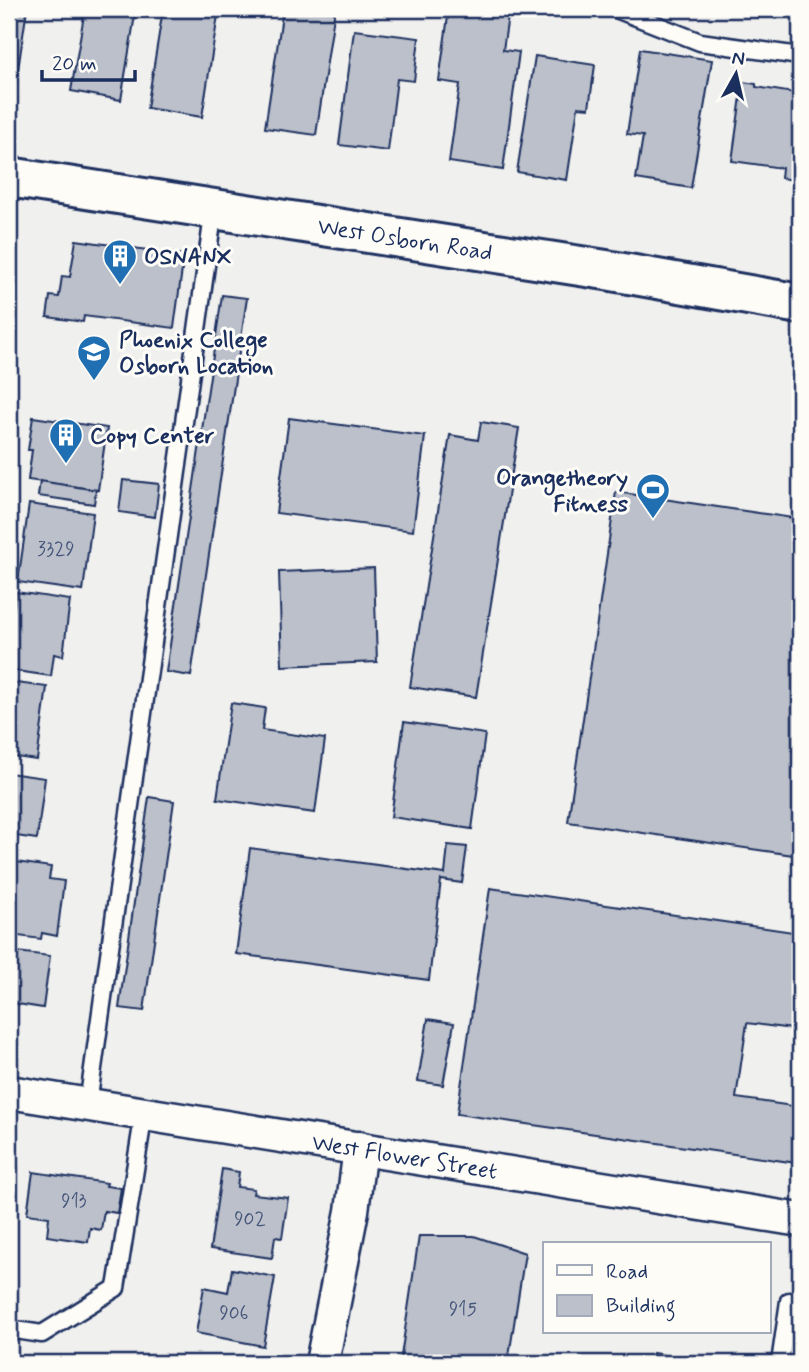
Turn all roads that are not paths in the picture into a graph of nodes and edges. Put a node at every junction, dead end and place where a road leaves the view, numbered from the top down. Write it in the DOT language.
graph roads {
  1 [pos="616,9"];
  2 [pos="800,56"];
  3 [pos="9,177"];
  4 [pos="214,208"];
  5 [pos="800,304"];
  6 [pos="9,1092"];
  7 [pos="88,1104"];
  8 [pos="144,1113"];
  9 [pos="360,1148"];
  10 [pos="800,1220"];
  11 [pos="789,1301"];
  12 [pos="9,1329"];
  13 [pos="322,1363"];
  14 [pos="780,1363"];
  1 -- 2 [label="lane"];
  3 -- 4 [label="street, West Osborn Road"];
  4 -- 5 [label="street, West Osborn Road"];
  4 -- 7 [label="lane"];
  6 -- 7 [label="street, West Flower Street"];
  7 -- 8 [label="street, West Flower Street"];
  8 -- 9 [label="street, West Flower Street"];
  8 -- 12 [label="lane"];
  9 -- 10 [label="street, West Flower Street"];
  9 -- 13 [label="street"];
  11 -- 14 [label="lane"];
}
